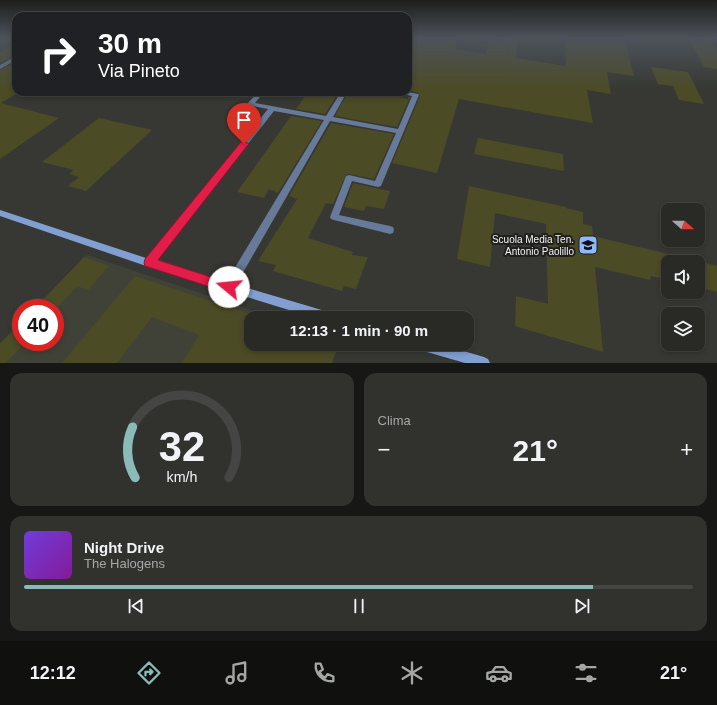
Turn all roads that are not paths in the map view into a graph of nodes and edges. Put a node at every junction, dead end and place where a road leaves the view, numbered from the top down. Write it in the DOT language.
graph roads {
  1 [pos="12,60"];
  2 [pos="0,67"];
  3 [pos="412,94"];
  4 [pos="257,96"];
  5 [pos="342,96"];
  6 [pos="273,108"];
  7 [pos="328,119"];
  8 [pos="401,132"];
  9 [pos="0,213"];
  10 [pos="390,230"];
  11 [pos="149,263"];
  12 [pos="229,287"];
  13 [pos="309,311"];
  14 [pos="444,351"];
  15 [pos="484,363"];
  1 -- 2 [label="street"];
  3 -- 8 [label="street"];
  4 -- 6 [label="street"];
  5 -- 7 [label="street"];
  6 -- 7 [label="street"];
  6 -- 11 [label="street"];
  7 -- 8 [label="street"];
  7 -- 12 [label="street"];
  8 -- 10 [label="street"];
  9 -- 11 [label="street"];
  11 -- 12 [label="street"];
  12 -- 13 [label="street"];
  14 -- 15 [label="street"];
}
